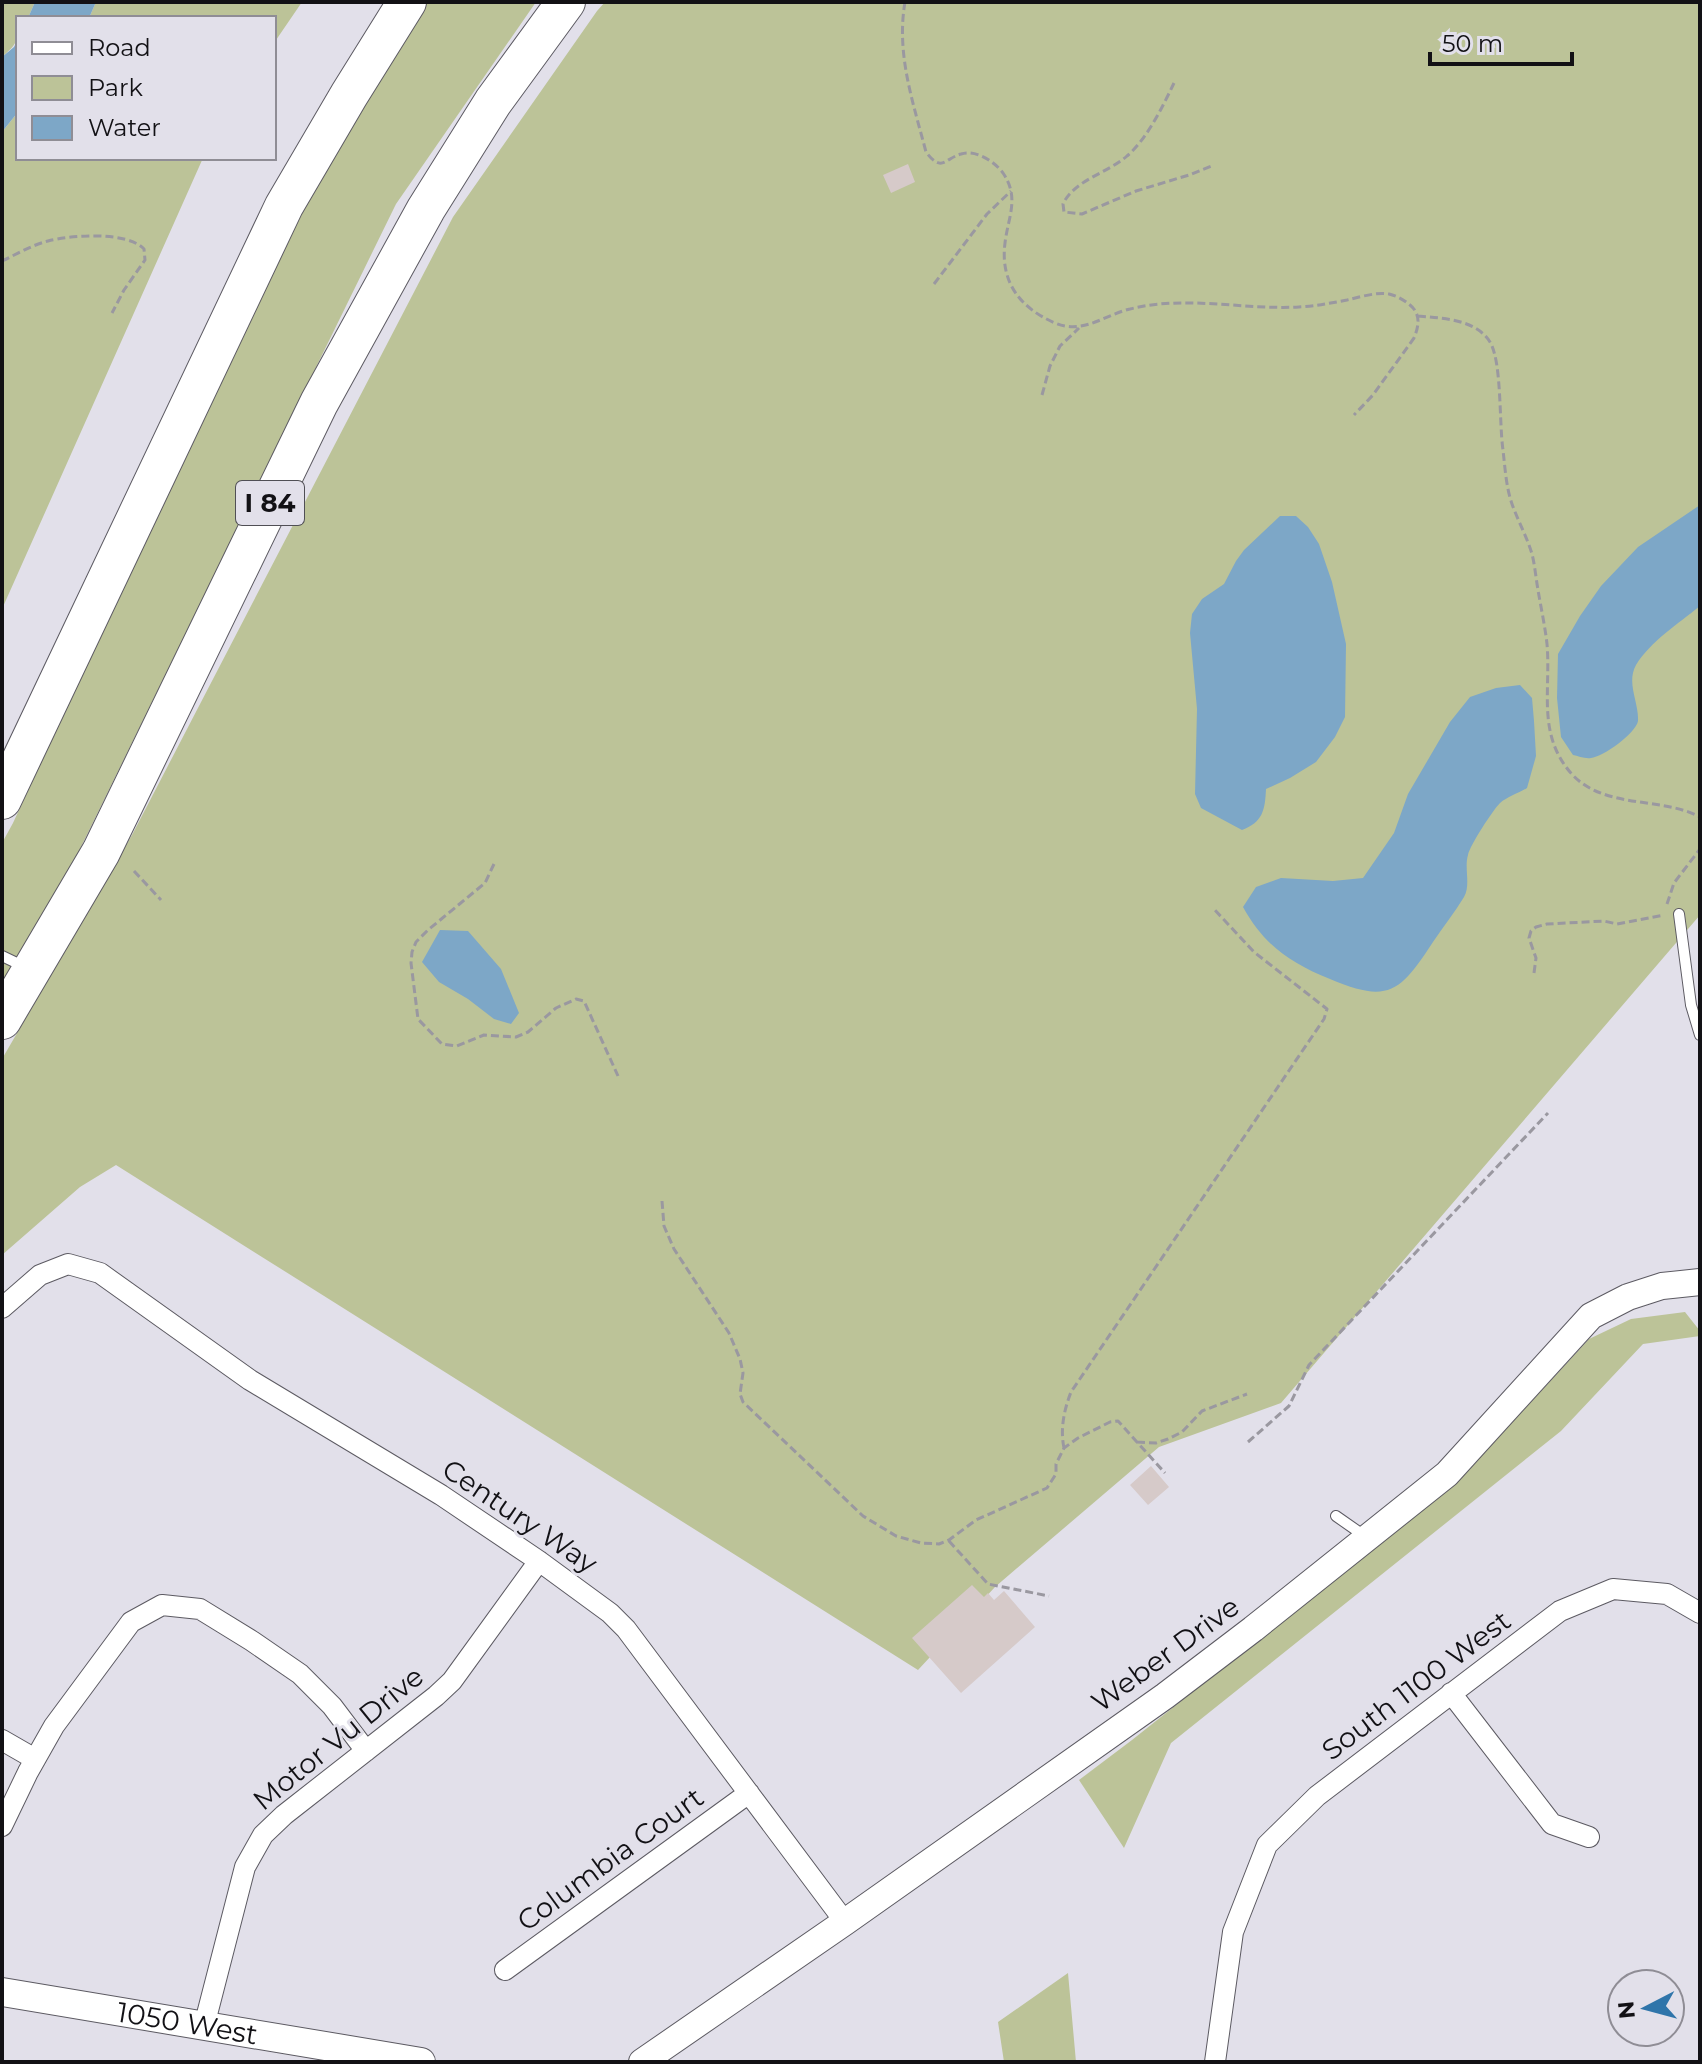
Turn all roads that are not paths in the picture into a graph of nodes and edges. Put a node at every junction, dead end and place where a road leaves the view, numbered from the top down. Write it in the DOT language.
graph roads {
  1 [pos="407,2"];
  2 [pos="566,2"];
  3 [pos="2,800"];
  4 [pos="1679,914"];
  5 [pos="17,963"];
  6 [pos="2,1020"];
  7 [pos="1700,1035"];
  8 [pos="1700,1282"];
  9 [pos="2,1308"];
  10 [pos="1336,1516"];
  11 [pos="1364,1535"];
  12 [pos="539,1561"];
  13 [pos="1700,1613"];
  14 [pos="1451,1693"];
  15 [pos="2,1740"];
  16 [pos="366,1751"];
  17 [pos="35,1759"];
  18 [pos="749,1793"];
  19 [pos="2,1826"];
  20 [pos="1589,1837"];
  21 [pos="845,1922"];
  22 [pos="505,1970"];
  23 [pos="2,1992"];
  24 [pos="204,2026"];
  25 [pos="421,2062"];
  26 [pos="642,2062"];
  27 [pos="1215,2062"];
  1 -- 3 [label="highway"];
  2 -- 5 [label="highway, I 84"];
  4 -- 7 [label="lane"];
  5 -- 6 [label="highway, I 84"];
  8 -- 11 [label="street, Weber Drive"];
  9 -- 12 [label="street, Century Way"];
  10 -- 11 [label="lane"];
  11 -- 21 [label="street, Weber Drive"];
  12 -- 16 [label="street, Motor Vu Drive"];
  12 -- 18 [label="street, Century Way"];
  13 -- 14 [label="street, South 1100 West"];
  14 -- 20 [label="street"];
  14 -- 27 [label="street, South 1100 West"];
  15 -- 17 [label="street"];
  16 -- 17 [label="street"];
  16 -- 24 [label="street, Motor Vu Drive"];
  17 -- 19 [label="street"];
  18 -- 21 [label="street, Century Way"];
  18 -- 22 [label="street, Columbia Court"];
  21 -- 26 [label="street, Weber Drive"];
  23 -- 24 [label="main road, 1050 West"];
  24 -- 25 [label="main road, 1050 West"];
}
